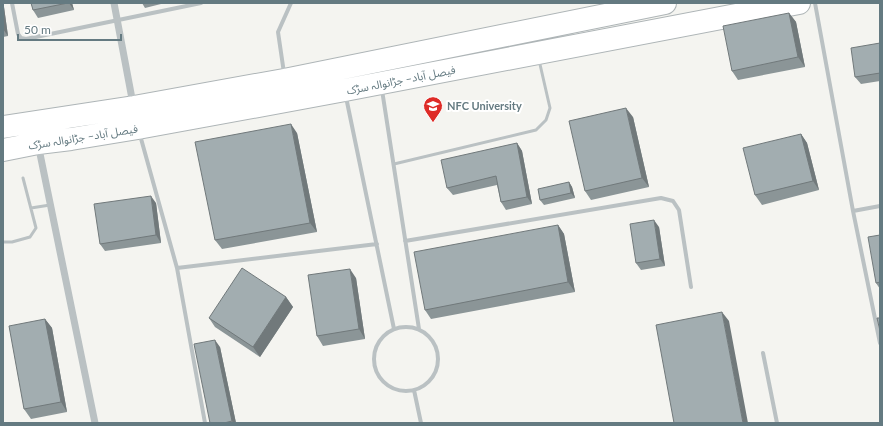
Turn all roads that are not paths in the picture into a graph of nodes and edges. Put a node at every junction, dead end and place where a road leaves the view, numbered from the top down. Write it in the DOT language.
graph roads {
  1 [pos="12,3"];
  2 [pos="114,3"];
  3 [pos="201,3"];
  4 [pos="291,3"];
  5 [pos="665,3"];
  6 [pos="799,3"];
  7 [pos="815,3"];
  8 [pos="117,19"];
  9 [pos="538,54"];
  10 [pos="284,80"];
  11 [pos="382,84"];
  12 [pos="345,90"];
  13 [pos="136,117"];
  14 [pos="3,127"];
  15 [pos="36,133"];
  16 [pos="3,150"];
  17 [pos="394,164"];
  18 [pos="23,178"];
  19 [pos="50,205"];
  20 [pos="880,206"];
  21 [pos="31,208"];
  22 [pos="854,211"];
  23 [pos="405,241"];
  24 [pos="3,242"];
  25 [pos="377,244"];
  26 [pos="177,268"];
  27 [pos="691,287"];
  28 [pos="394,329"];
  29 [pos="419,329"];
  30 [pos="880,343"];
  31 [pos="763,353"];
  32 [pos="414,390"];
  33 [pos="94,423"];
  34 [pos="205,423"];
  35 [pos="421,423"];
  36 [pos="777,423"];
  1 -- 8 [label="street"];
  2 -- 8 [label="street"];
  3 -- 8 [label="street"];
  4 -- 10 [label="street"];
  5 -- 10 [label="main road, فیصل آباد– جڑانوالہ سڑک"];
  6 -- 9 [label="main road, فیصل آباد– جڑانوالہ سڑک"];
  7 -- 22 [label="street"];
  8 -- 13 [label="street"];
  9 -- 11 [label="main road, فیصل آباد– جڑانوالہ سڑک"];
  9 -- 17 [label="lane"];
  10 -- 13 [label="main road, فیصل آباد– جڑانوالہ سڑک"];
  11 -- 12 [label="main road, فیصل آباد– جڑانوالہ سڑک"];
  11 -- 17 [label="street"];
  12 -- 13 [label="main road, فیصل آباد– جڑانوالہ سڑک"];
  12 -- 25 [label="street"];
  13 -- 15 [label="main road, فیصل آباد– جڑانوالہ سڑک"];
  13 -- 26 [label="street"];
  14 -- 15 [label="main road, فیصل آباد– جڑانوالہ سڑک"];
  15 -- 16 [label="main road, فیصل آباد– جڑانوالہ سڑک"];
  15 -- 19 [label="street"];
  17 -- 23 [label="street"];
  18 -- 21 [label="lane"];
  19 -- 21 [label="lane"];
  19 -- 33 [label="street"];
  20 -- 22 [label="street"];
  21 -- 24 [label="lane"];
  22 -- 30 [label="street"];
  23 -- 27 [label="street"];
  23 -- 29 [label="street"];
  25 -- 26 [label="street"];
  25 -- 28 [label="street"];
  26 -- 34 [label="street"];
  28 -- 29 [label="street"];
  28 -- 32 [label="street"];
  29 -- 32 [label="street"];
  31 -- 36 [label="street"];
  32 -- 35 [label="street"];
}
